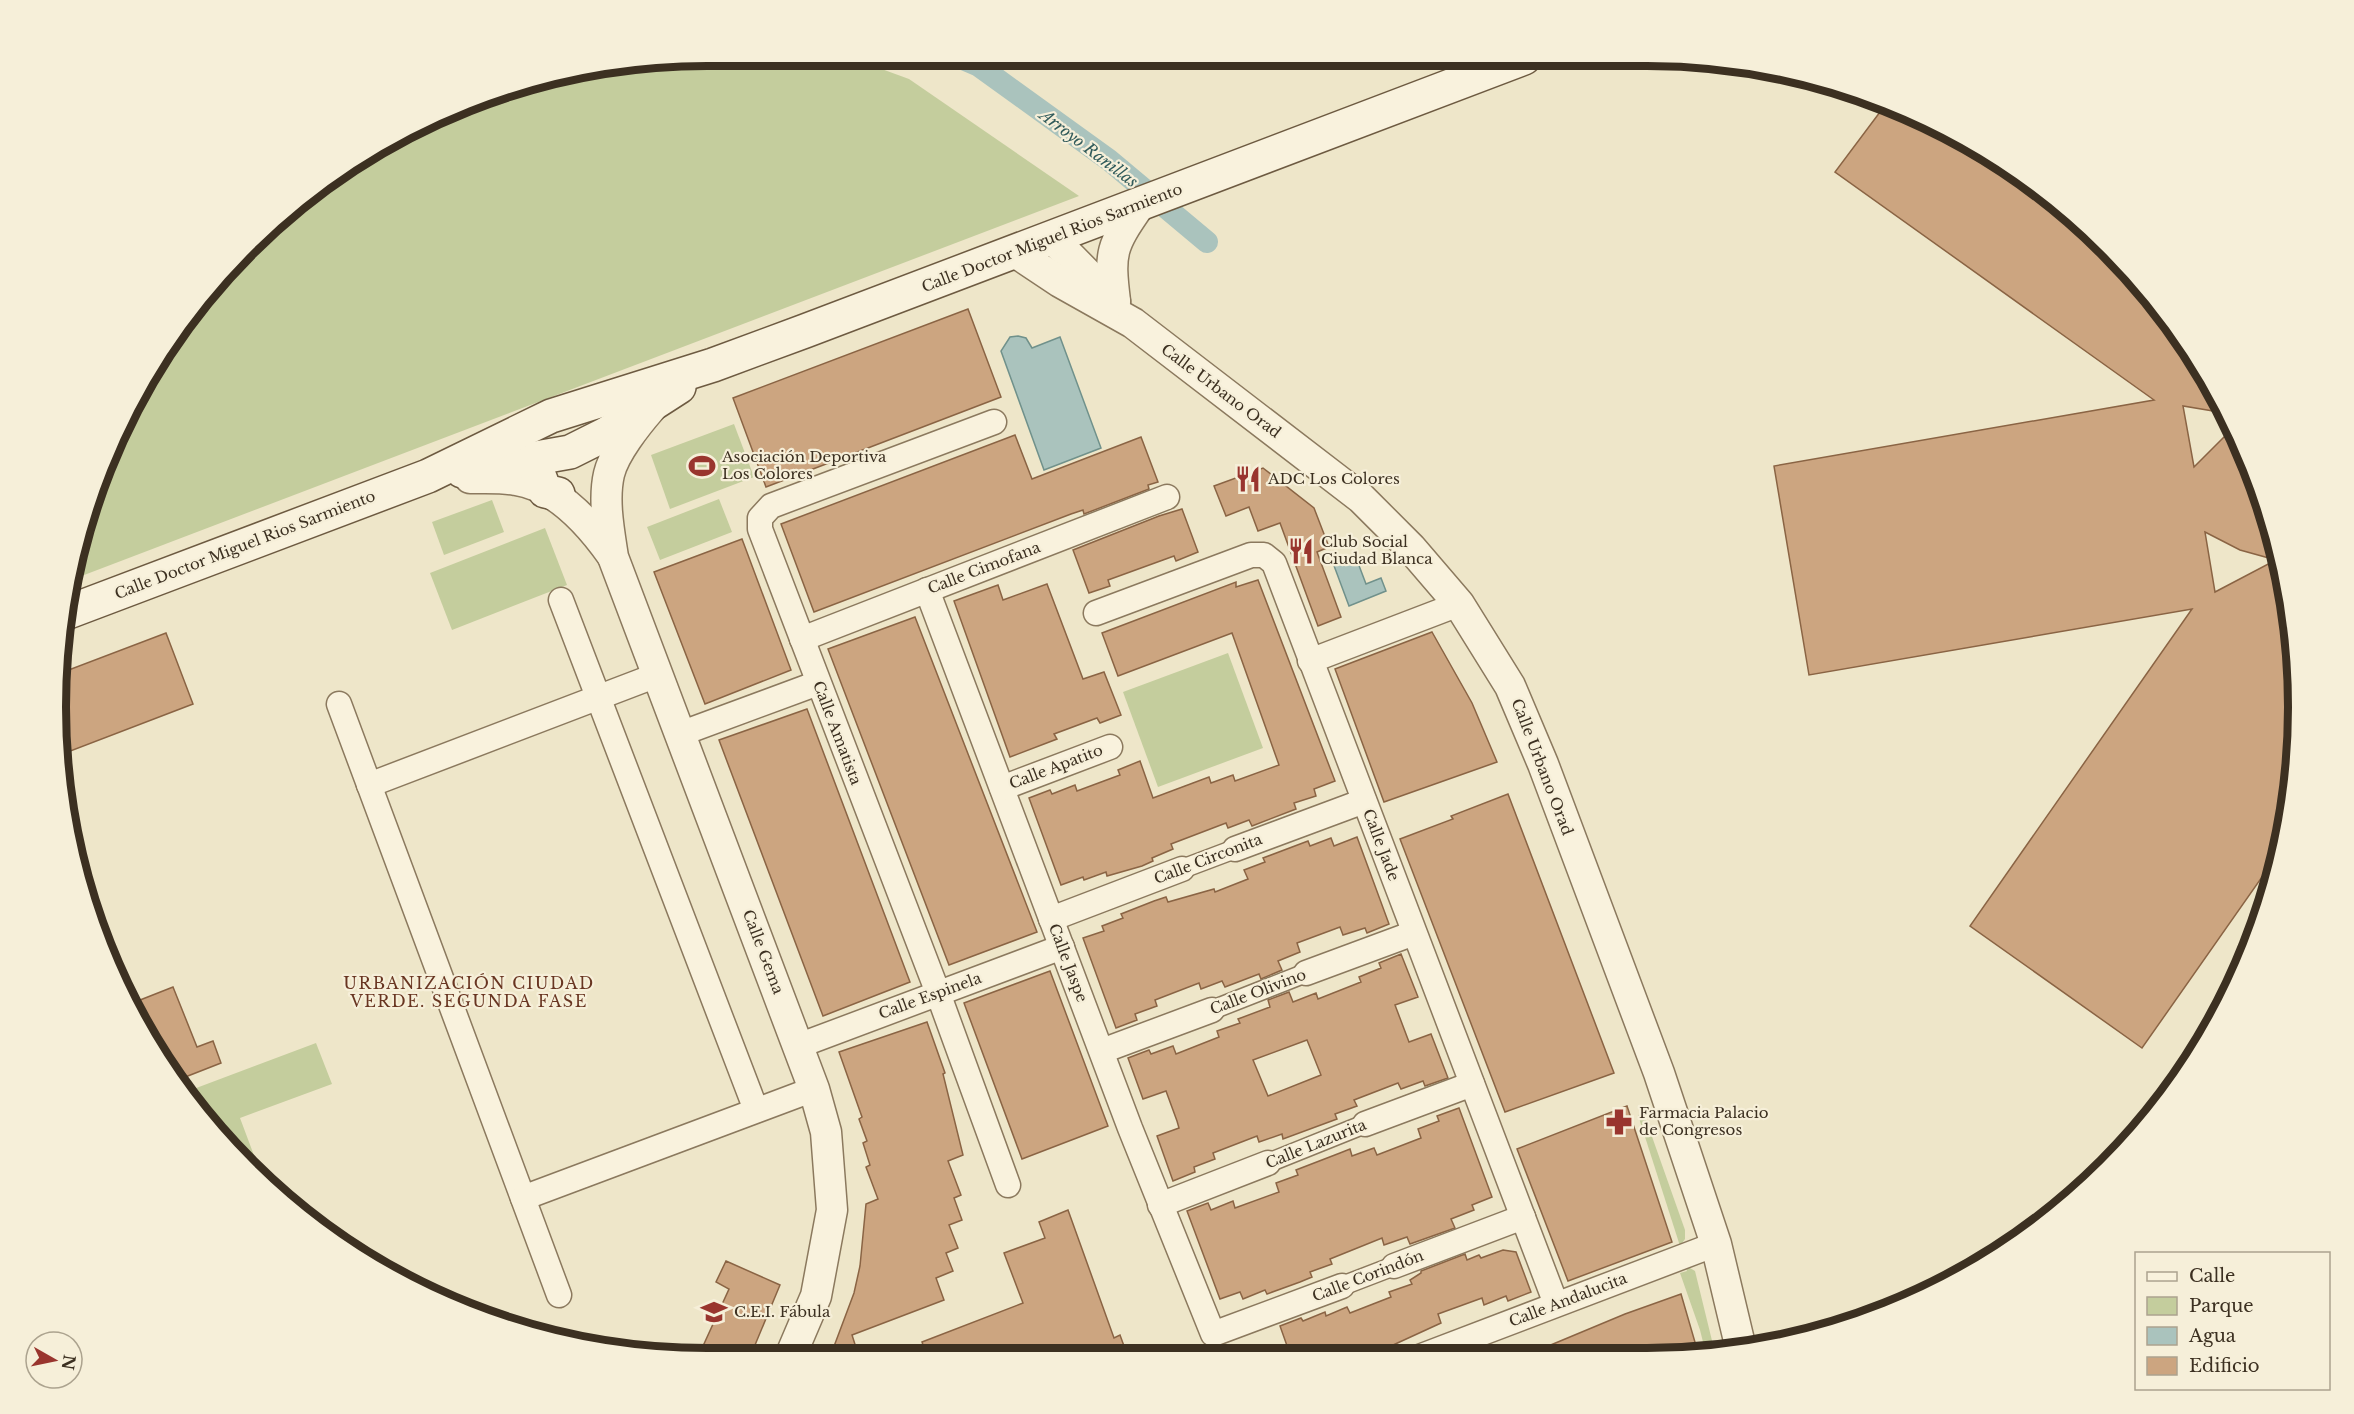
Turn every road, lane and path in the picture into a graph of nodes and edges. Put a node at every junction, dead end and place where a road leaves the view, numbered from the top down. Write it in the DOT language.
graph roads {
  1 [pos="1503,66"];
  2 [pos="1139,206"];
  3 [pos="1052,238"];
  4 [pos="1015,252"];
  5 [pos="1060,282"];
  6 [pos="1124,312"];
  7 [pos="713,365"];
  8 [pos="657,402"];
  9 [pos="551,416"];
  10 [pos="994,422"];
  11 [pos="606,434"];
  12 [pos="533,459"];
  13 [pos="609,473"];
  14 [pos="428,476"];
  15 [pos="552,492"];
  16 [pos="1167,497"];
  17 [pos="613,557"];
  18 [pos="927,590"];
  19 [pos="561,600"];
  20 [pos="1459,604"];
  21 [pos="73,610"];
  22 [pos="1096,613"];
  23 [pos="802,639"];
  24 [pos="1310,661"];
  25 [pos="657,675"];
  26 [pos="818,683"];
  27 [pos="598,698"];
  28 [pos="339,704"];
  29 [pos="680,734"];
  30 [pos="1110,747"];
  31 [pos="369,785"];
  32 [pos="1002,788"];
  33 [pos="1364,801"];
  34 [pos="1235,849"];
  35 [pos="1182,869"];
  36 [pos="1052,919"];
  37 [pos="1414,933"];
  38 [pos="1062,947"];
  39 [pos="1306,973"];
  40 [pos="938,993"];
  41 [pos="1212,1010"];
  42 [pos="798,1046"];
  43 [pos="1102,1050"];
  44 [pos="1472,1084"];
  45 [pos="814,1089"];
  46 [pos="756,1110"];
  47 [pos="1365,1124"];
  48 [pos="1268,1163"];
  49 [pos="1008,1185"];
  50 [pos="523,1198"];
  51 [pos="1160,1205"];
  52 [pos="1523,1217"];
  53 [pos="1716,1244"];
  54 [pos="1394,1266"];
  55 [pos="1342,1286"];
  56 [pos="559,1295"];
  57 [pos="1556,1305"];
  58 [pos="1212,1334"];
  59 [pos="1739,1342"];
  60 [pos="794,1348"];
  61 [pos="1443,1348"];
  1 -- 2 [label="main road, Calle Doctor Miguel Rios Sarmiento"];
  2 -- 3 [label="main road, Calle Doctor Miguel Rios Sarmiento"];
  2 -- 6 [label="street"];
  3 -- 4 [label="main road, Calle Doctor Miguel Rios Sarmiento"];
  3 -- 5 [label="street"];
  3 -- 6 [label="street, Calle Urbano Orad"];
  4 -- 5 [label="street, Calle Urbano Orad"];
  4 -- 7 [label="main road, Calle Doctor Miguel Rios Sarmiento"];
  5 -- 6 [label="street, Calle Urbano Orad"];
  6 -- 20 [label="street, Calle Urbano Orad"];
  7 -- 8 [label="main road, Calle Doctor Miguel Rios Sarmiento"];
  7 -- 9 [label="main road, Calle Doctor Miguel Rios Sarmiento"];
  8 -- 11 [label="main road, Calle Doctor Miguel Rios Sarmiento"];
  8 -- 13 [label="street, Calle Gema"];
  9 -- 11 [label="street, Calle Doctor Miguel Rios Sarmiento"];
  9 -- 12 [label="street"];
  9 -- 14 [label="main road, Calle Doctor Miguel Rios Sarmiento"];
  10 -- 23 [label="street, Calle Amatista"];
  11 -- 12 [label="main road, Calle Doctor Miguel Rios Sarmiento"];
  11 -- 13 [label="street"];
  12 -- 14 [label="main road, Calle Doctor Miguel Rios Sarmiento"];
  12 -- 15 [label="main road"];
  13 -- 15 [label="street"];
  13 -- 17 [label="street, Calle Gema"];
  14 -- 15 [label="street, Calle Gema"];
  14 -- 21 [label="main road, Calle Doctor Miguel Rios Sarmiento"];
  15 -- 17 [label="street, Calle Gema"];
  16 -- 18 [label="street, Calle Cimofana"];
  17 -- 25 [label="street, Calle Gema"];
  18 -- 23 [label="street, Calle Cimofana"];
  18 -- 32 [label="street, Calle Jaspe"];
  19 -- 27 [label="street"];
  20 -- 24 [label="street"];
  20 -- 53 [label="street, Calle Urbano Orad"];
  22 -- 24 [label="street, Calle Jade"];
  23 -- 26 [label="street, Calle Amatista"];
  24 -- 33 [label="street, Calle Jade"];
  25 -- 27 [label="street"];
  25 -- 29 [label="street, Calle Gema"];
  26 -- 29 [label="street"];
  26 -- 40 [label="street, Calle Amatista"];
  27 -- 31 [label="street"];
  27 -- 46 [label="street"];
  28 -- 31 [label="street"];
  29 -- 42 [label="street, Calle Gema"];
  30 -- 32 [label="street, Calle Apatito"];
  31 -- 50 [label="street"];
  32 -- 36 [label="street, Calle Jaspe"];
  33 -- 34 [label="street, Calle Circonita"];
  33 -- 37 [label="street, Calle Jade"];
  34 -- 35 [label="street, Calle Circonita"];
  35 -- 36 [label="street, Calle Circonita"];
  36 -- 38 [label="street, Calle Jaspe"];
  37 -- 39 [label="street, Calle Olivino"];
  37 -- 44 [label="street, Calle Jade"];
  38 -- 40 [label="street, Calle Espinela"];
  38 -- 43 [label="street, Calle Jaspe"];
  39 -- 41 [label="street, Calle Olivino"];
  40 -- 42 [label="street, Calle Espinela"];
  40 -- 49 [label="street, Calle Amatista"];
  41 -- 43 [label="street, Calle Olivino"];
  42 -- 45 [label="street, Calle Gema"];
  43 -- 51 [label="street, Calle Jaspe"];
  44 -- 47 [label="street, Calle Lazurita"];
  44 -- 52 [label="street, Calle Jade"];
  45 -- 46 [label="street"];
  45 -- 60 [label="street, Calle Gema"];
  46 -- 50 [label="street"];
  47 -- 48 [label="street, Calle Lazurita"];
  48 -- 51 [label="street, Calle Lazurita"];
  50 -- 56 [label="street"];
  51 -- 58 [label="street, Calle Jaspe"];
  52 -- 54 [label="street, Calle Corindón"];
  52 -- 57 [label="street, Calle Jade"];
  53 -- 57 [label="street, Calle Andalucita"];
  53 -- 59 [label="street, Calle Urbano Orad"];
  54 -- 55 [label="street, Calle Corindón"];
  55 -- 58 [label="street, Calle Corindón"];
  57 -- 61 [label="street, Calle Andalucita"];
}
